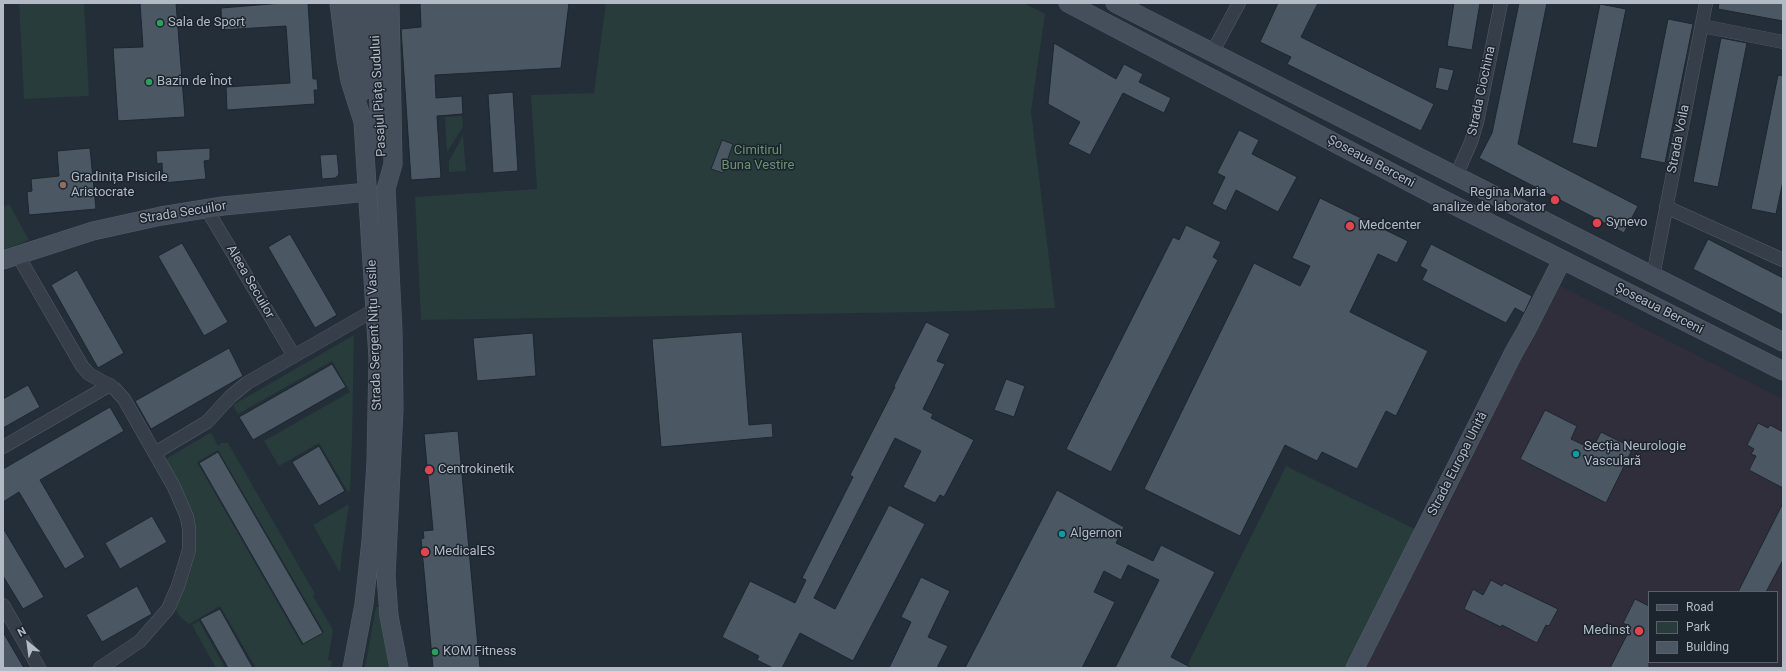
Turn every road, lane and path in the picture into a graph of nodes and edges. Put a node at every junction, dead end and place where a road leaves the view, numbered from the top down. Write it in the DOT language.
graph roads {
  1 [pos="339,3"];
  2 [pos="356,3"];
  3 [pos="373,3"];
  4 [pos="390,3"];
  5 [pos="1068,3"];
  6 [pos="1115,3"];
  7 [pos="1239,3"];
  8 [pos="1501,3"];
  9 [pos="1706,3"];
  10 [pos="1702,26"];
  11 [pos="1783,42"];
  12 [pos="1212,53"];
  13 [pos="1336,116"];
  14 [pos="363,122"];
  15 [pos="1324,138"];
  16 [pos="1456,176"];
  17 [pos="386,189"];
  18 [pos="368,192"];
  19 [pos="1666,207"];
  20 [pos="206,208"];
  21 [pos="10,257"];
  22 [pos="1562,260"];
  23 [pos="1783,260"];
  24 [pos="1653,276"];
  25 [pos="376,309"];
  26 [pos="1783,342"];
  27 [pos="294,356"];
  28 [pos="1783,371"];
  29 [pos="110,385"];
  30 [pos="3,447"];
  31 [pos="155,454"];
  32 [pos="3,605"];
  33 [pos="39,668"];
  34 [pos="100,668"];
  35 [pos="352,668"];
  36 [pos="399,668"];
  37 [pos="1355,668"];
  1 -- 14 [label="main road, Strada Sergent Nițu Vasile"];
  2 -- 14 [label="main road, Pasajul Piața Sudului"];
  3 -- 17 [label="main road, Pasajul Piața Sudului"];
  4 -- 17 [label="main road, Strada Sergent Nițu Vasile"];
  5 -- 15 [label="main road, Șoseaua Berceni"];
  6 -- 12 [label="main road, Șoseaua Berceni"];
  7 -- 12 [label="street"];
  8 -- 16 [label="street, Strada Ciochina"];
  9 -- 10 [label="street, Strada Voila"];
  10 -- 11 [label="street"];
  10 -- 19 [label="street, Strada Voila"];
  12 -- 13 [label="main road, Șoseaua Berceni"];
  13 -- 15 [label="main road"];
  13 -- 16 [label="main road, Șoseaua Berceni"];
  14 -- 18 [label="main road, Strada Sergent Nițu Vasile"];
  15 -- 22 [label="main road, Șoseaua Berceni"];
  16 -- 24 [label="main road, Șoseaua Berceni"];
  17 -- 36 [label="main road, Strada Sergent Nițu Vasile"];
  18 -- 20 [label="main road, Strada Secuilor"];
  18 -- 25 [label="main road, Strada Sergent Nițu Vasile"];
  19 -- 23 [label="street"];
  19 -- 24 [label="street, Strada Voila"];
  20 -- 21 [label="main road, Strada Secuilor"];
  20 -- 27 [label="street, Aleea Secuilor"];
  21 -- 29 [label="street"];
  22 -- 28 [label="main road, Șoseaua Berceni"];
  22 -- 37 [label="main road, Strada Europa Unită"];
  24 -- 26 [label="main road, Șoseaua Berceni"];
  25 -- 27 [label="street"];
  25 -- 35 [label="main road, Strada Sergent Nițu Vasile"];
  27 -- 31 [label="street"];
  29 -- 30 [label="street"];
  29 -- 31 [label="street"];
  31 -- 34 [label="street"];
  32 -- 33 [label="street"];
}
